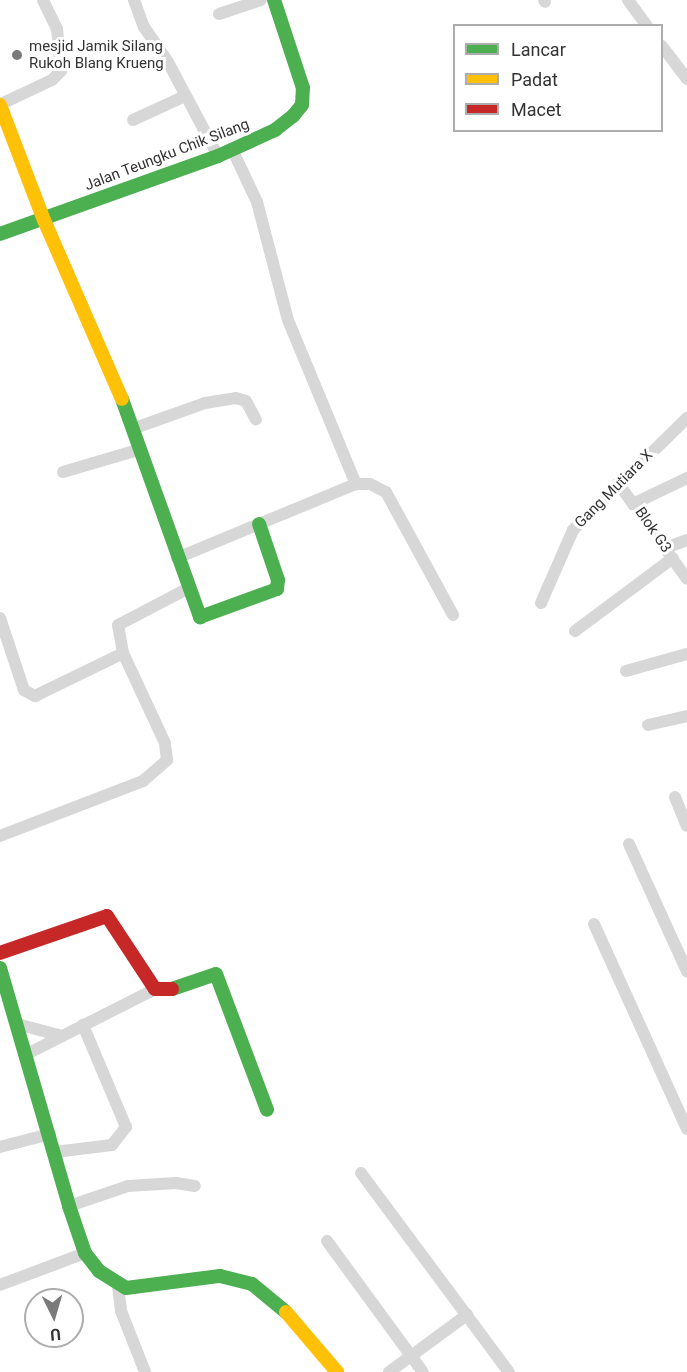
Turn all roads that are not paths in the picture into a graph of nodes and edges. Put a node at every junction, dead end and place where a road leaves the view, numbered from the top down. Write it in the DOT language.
graph roads {
  1 [pos="43,0"];
  2 [pos="134,0"];
  3 [pos="261,0"];
  4 [pos="274,0"];
  5 [pos="628,0"];
  6 [pos="219,14"];
  7 [pos="646,24"];
  8 [pos="663,47"];
  9 [pos="687,79"];
  10 [pos="185,96"];
  11 [pos="0,104"];
  12 [pos="133,120"];
  13 [pos="232,149"];
  14 [pos="218,156"];
  15 [pos="44,220"];
  16 [pos="0,234"];
  17 [pos="687,418"];
  18 [pos="256,420"];
  19 [pos="135,428"];
  20 [pos="141,449"];
  21 [pos="63,472"];
  22 [pos="687,478"];
  23 [pos="618,483"];
  24 [pos="356,484"];
  25 [pos="635,503"];
  26 [pos="259,524"];
  27 [pos="687,540"];
  28 [pos="665,548"];
  29 [pos="177,558"];
  30 [pos="673,558"];
  31 [pos="687,579"];
  32 [pos="188,589"];
  33 [pos="541,603"];
  34 [pos="453,615"];
  35 [pos="0,618"];
  36 [pos="575,632"];
  37 [pos="123,653"];
  38 [pos="687,654"];
  39 [pos="626,671"];
  40 [pos="683,717"];
  41 [pos="648,725"];
  42 [pos="675,797"];
  43 [pos="685,818"];
  44 [pos="0,836"];
  45 [pos="629,844"];
  46 [pos="594,924"];
  47 [pos="0,953"];
  48 [pos="0,968"];
  49 [pos="687,971"];
  50 [pos="155,989"];
  51 [pos="17,1024"];
  52 [pos="83,1025"];
  53 [pos="62,1036"];
  54 [pos="27,1053"];
  55 [pos="267,1110"];
  56 [pos="687,1129"];
  57 [pos="50,1134"];
  58 [pos="0,1148"];
  59 [pos="55,1152"];
  60 [pos="361,1173"];
  61 [pos="195,1186"];
  62 [pos="69,1206"];
  63 [pos="327,1241"];
  64 [pos="85,1253"];
  65 [pos="0,1285"];
  66 [pos="118,1286"];
  67 [pos="467,1315"];
  68 [pos="411,1356"];
  69 [pos="145,1372"];
  70 [pos="337,1372"];
  71 [pos="389,1372"];
  72 [pos="423,1372"];
  73 [pos="509,1372"];
  1 -- 11 [label="street"];
  2 -- 10 [label="street"];
  3 -- 6 [label="street"];
  4 -- 13 [label="street, Jalan Teungku Chik Silang"];
  5 -- 7 [label="street"];
  8 -- 9 [label="street"];
  10 -- 12 [label="street"];
  10 -- 14 [label="street"];
  11 -- 15 [label="street"];
  13 -- 14 [label="street, Jalan Teungku Chik Silang"];
  13 -- 24 [label="street"];
  14 -- 15 [label="street, Jalan Teungku Chik Silang"];
  15 -- 16 [label="street, Jalan Teungku Chik Silang"];
  15 -- 19 [label="street"];
  17 -- 23 [label="street, Gang Mutiara X"];
  18 -- 19 [label="street"];
  19 -- 20 [label="street"];
  20 -- 21 [label="street"];
  20 -- 29 [label="street"];
  22 -- 25 [label="street"];
  23 -- 25 [label="street, Blok G3"];
  23 -- 33 [label="street, Gang Mutiara X"];
  24 -- 26 [label="street"];
  24 -- 34 [label="street"];
  25 -- 28 [label="street, Blok G3"];
  26 -- 29 [label="street"];
  26 -- 32 [label="street"];
  27 -- 28 [label="street"];
  28 -- 30 [label="street, Blok G3"];
  29 -- 32 [label="street"];
  30 -- 31 [label="street, Blok G3"];
  30 -- 36 [label="street"];
  32 -- 37 [label="street"];
  35 -- 37 [label="street"];
  37 -- 44 [label="street"];
  38 -- 39 [label="street"];
  40 -- 41 [label="street"];
  42 -- 43 [label="street"];
  45 -- 49 [label="street"];
  46 -- 56 [label="street"];
  47 -- 50 [label="street"];
  48 -- 51 [label="street"];
  50 -- 52 [label="street"];
  50 -- 55 [label="street"];
  51 -- 53 [label="street"];
  51 -- 54 [label="street"];
  52 -- 53 [label="street"];
  52 -- 59 [label="street"];
  53 -- 54 [label="street"];
  54 -- 57 [label="street"];
  57 -- 58 [label="street"];
  57 -- 59 [label="street"];
  59 -- 62 [label="street"];
  60 -- 67 [label="street"];
  61 -- 62 [label="street"];
  62 -- 64 [label="street"];
  63 -- 68 [label="street"];
  64 -- 65 [label="street"];
  64 -- 66 [label="street"];
  66 -- 69 [label="street"];
  66 -- 70 [label="street"];
  67 -- 68 [label="street"];
  67 -- 73 [label="street"];
  68 -- 71 [label="street"];
  68 -- 72 [label="street"];
}
